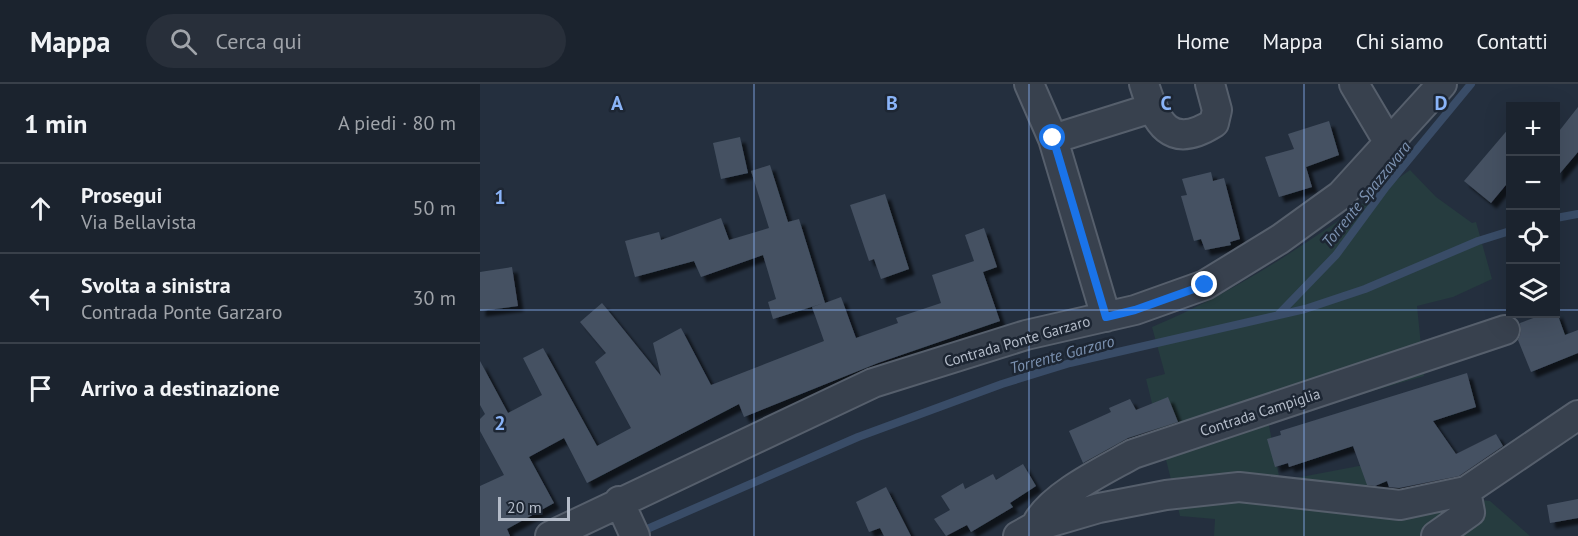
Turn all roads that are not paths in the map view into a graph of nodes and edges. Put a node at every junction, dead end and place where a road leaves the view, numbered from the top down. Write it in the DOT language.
graph roads {
  1 [pos="1210,84"];
  2 [pos="1354,84"];
  3 [pos="1442,84"];
  4 [pos="1034,96"];
  5 [pos="1148,96"];
  6 [pos="1053,138"];
  7 [pos="1389,143"];
  8 [pos="1106,317"];
  9 [pos="1504,330"];
  10 [pos="1578,415"];
  11 [pos="1466,491"];
  12 [pos="618,501"];
  13 [pos="1026,532"];
  14 [pos="550,536"];
  15 [pos="635,536"];
  16 [pos="1436,536"];
  1 -- 5 [label="street"];
  2 -- 7 [label="street"];
  3 -- 7 [label="street, Contrada Ponte Garzaro"];
  4 -- 6 [label="street"];
  5 -- 6 [label="street"];
  6 -- 8 [label="street"];
  7 -- 8 [label="street, Contrada Ponte Garzaro"];
  8 -- 12 [label="street, Contrada Ponte Garzaro"];
  9 -- 13 [label="street, Contrada Campiglia"];
  10 -- 11 [label="street"];
  11 -- 13 [label="street, Contrada Campiglia"];
  11 -- 16 [label="street"];
  12 -- 14 [label="street, Contrada Ponte Garzaro"];
  12 -- 15 [label="street"];
}
